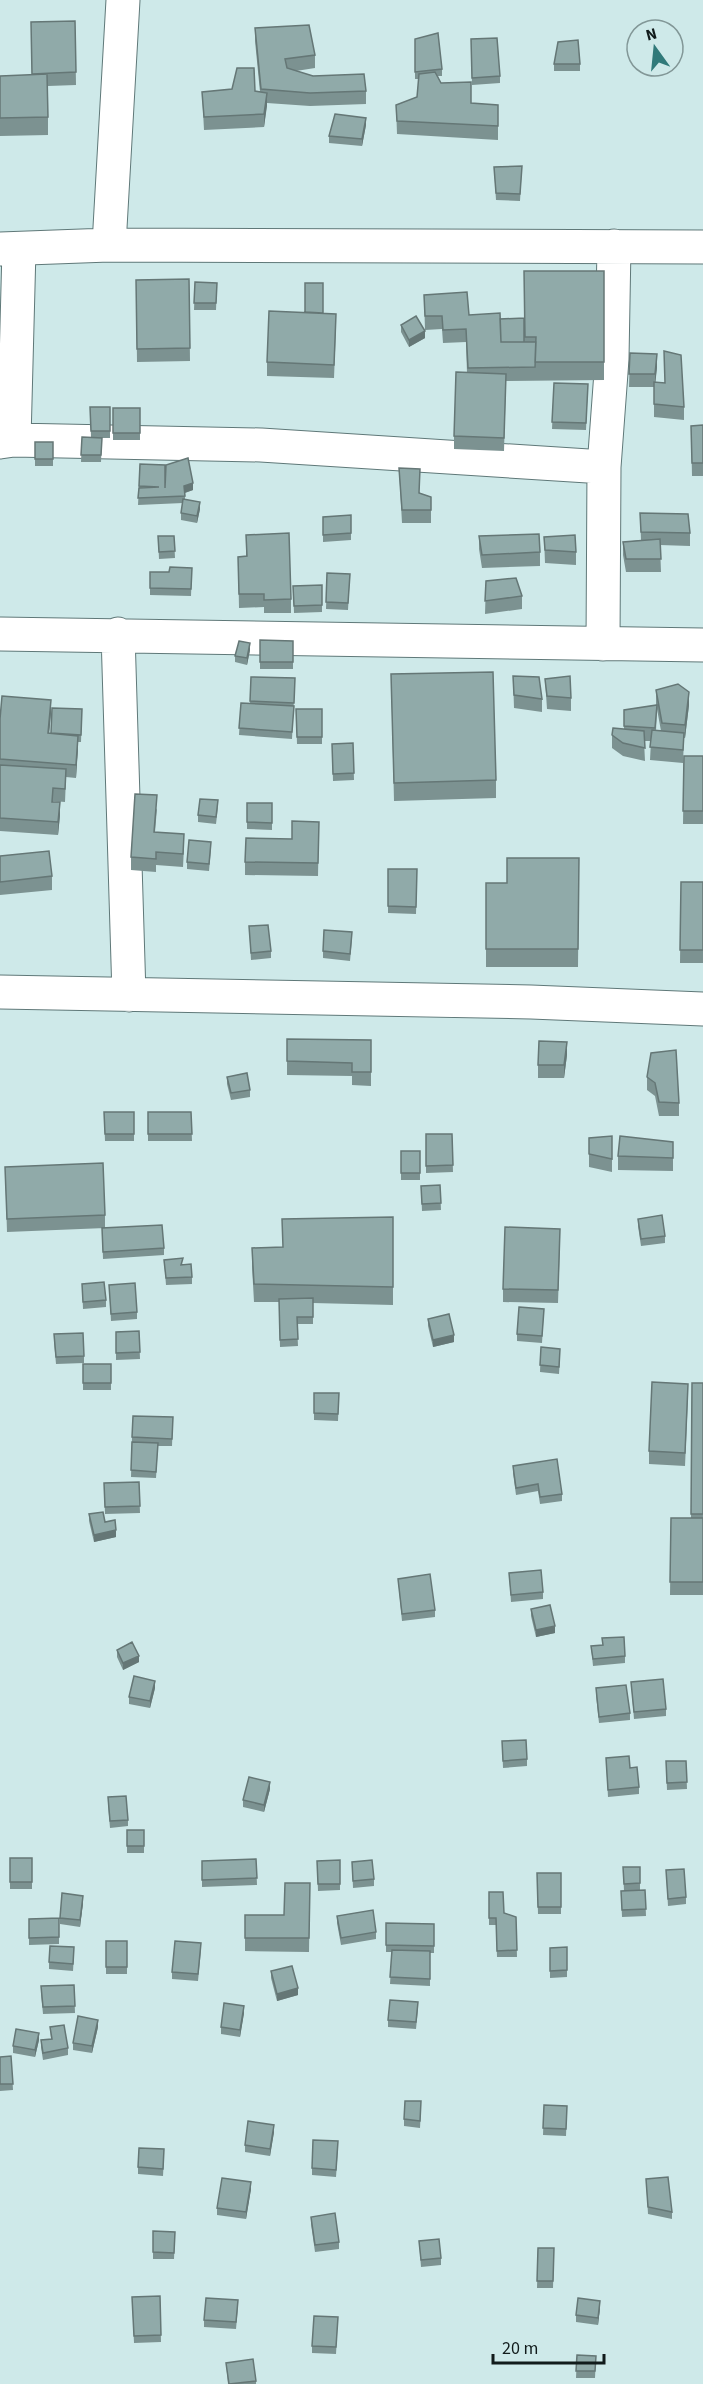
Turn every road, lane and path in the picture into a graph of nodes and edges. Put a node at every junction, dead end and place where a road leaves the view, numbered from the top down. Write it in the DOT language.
graph roads {
  1 [pos="123,0"];
  2 [pos="109,245"];
  3 [pos="614,246"];
  4 [pos="703,247"];
  5 [pos="9,249"];
  6 [pos="7,441"];
  7 [pos="604,467"];
  8 [pos="0,634"];
  9 [pos="118,634"];
  10 [pos="603,644"];
  11 [pos="703,645"];
  12 [pos="0,992"];
  13 [pos="129,995"];
  14 [pos="703,1009"];
  1 -- 2 [label="street"];
  2 -- 3 [label="street"];
  2 -- 5 [label="street"];
  3 -- 4 [label="street"];
  3 -- 7 [label="street"];
  5 -- 6 [label="street"];
  6 -- 7 [label="street"];
  7 -- 10 [label="street"];
  8 -- 9 [label="street"];
  9 -- 10 [label="street"];
  9 -- 13 [label="street"];
  10 -- 11 [label="street"];
  12 -- 13 [label="street"];
  13 -- 14 [label="street"];
}
